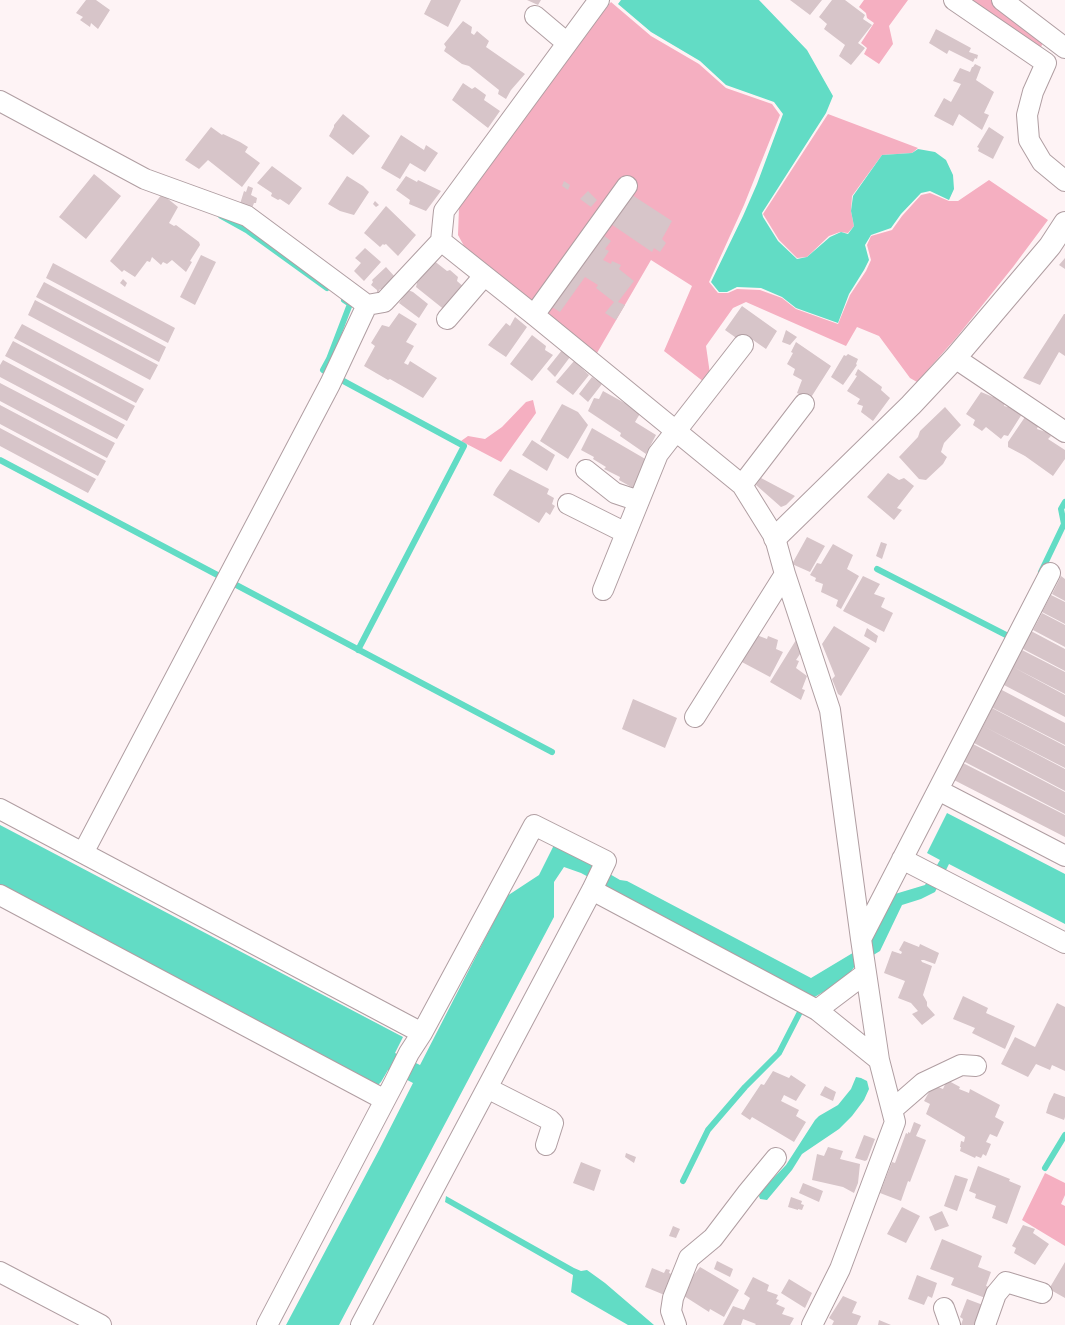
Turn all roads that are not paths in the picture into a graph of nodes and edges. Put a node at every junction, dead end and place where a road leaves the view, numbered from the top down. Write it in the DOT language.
graph roads {
  1 [pos="599,0"];
  2 [pos="954,0"];
  3 [pos="1002,0"];
  4 [pos="534,16"];
  5 [pos="567,43"];
  6 [pos="1065,48"];
  7 [pos="0,101"];
  8 [pos="1065,181"];
  9 [pos="627,186"];
  10 [pos="1065,223"];
  11 [pos="441,241"];
  12 [pos="484,276"];
  13 [pos="367,305"];
  14 [pos="534,315"];
  15 [pos="447,319"];
  16 [pos="743,345"];
  17 [pos="955,358"];
  18 [pos="804,404"];
  19 [pos="675,430"];
  20 [pos="1065,432"];
  21 [pos="586,470"];
  22 [pos="742,485"];
  23 [pos="639,501"];
  24 [pos="568,504"];
  25 [pos="626,533"];
  26 [pos="775,538"];
  27 [pos="1050,573"];
  28 [pos="785,574"];
  29 [pos="603,590"];
  30 [pos="694,717"];
  31 [pos="938,790"];
  32 [pos="0,809"];
  33 [pos="83,853"];
  34 [pos="1065,856"];
  35 [pos="902,859"];
  36 [pos="592,890"];
  37 [pos="0,895"];
  38 [pos="861,939"];
  39 [pos="1065,943"];
  40 [pos="866,973"];
  41 [pos="817,1010"];
  42 [pos="422,1033"];
  43 [pos="879,1060"];
  44 [pos="976,1066"];
  45 [pos="488,1088"];
  46 [pos="390,1092"];
  47 [pos="892,1110"];
  48 [pos="546,1145"];
  49 [pos="776,1158"];
  50 [pos="0,1272"];
  51 [pos="1042,1293"];
  52 [pos="101,1325"];
  53 [pos="266,1325"];
  54 [pos="361,1325"];
  55 [pos="676,1325"];
  56 [pos="812,1325"];
  57 [pos="985,1325"];
  1 -- 5 [label="street"];
  2 -- 8 [label="street"];
  3 -- 6 [label="street"];
  4 -- 5 [label="street"];
  5 -- 11 [label="street"];
  7 -- 13 [label="street"];
  9 -- 14 [label="street"];
  10 -- 17 [label="street"];
  11 -- 12 [label="street"];
  11 -- 13 [label="street"];
  12 -- 14 [label="street"];
  12 -- 15 [label="street"];
  13 -- 33 [label="street"];
  14 -- 19 [label="street"];
  16 -- 19 [label="street"];
  17 -- 20 [label="street"];
  17 -- 26 [label="street"];
  18 -- 22 [label="street"];
  19 -- 22 [label="street"];
  19 -- 23 [label="street"];
  21 -- 23 [label="street"];
  22 -- 26 [label="street"];
  23 -- 25 [label="street"];
  24 -- 25 [label="street"];
  25 -- 29 [label="street"];
  26 -- 28 [label="street"];
  27 -- 31 [label="street"];
  28 -- 30 [label="street"];
  28 -- 38 [label="street"];
  31 -- 34 [label="street"];
  31 -- 35 [label="street"];
  32 -- 33 [label="street"];
  33 -- 42 [label="street"];
  35 -- 38 [label="street"];
  35 -- 39 [label="street"];
  36 -- 41 [label="street"];
  36 -- 42 [label="street"];
  36 -- 45 [label="street"];
  37 -- 46 [label="street"];
  38 -- 40 [label="street"];
  40 -- 41 [label="street"];
  40 -- 43 [label="street"];
  41 -- 43 [label="street"];
  42 -- 46 [label="street"];
  43 -- 47 [label="street"];
  44 -- 47 [label="street"];
  45 -- 48 [label="street"];
  45 -- 54 [label="street"];
  46 -- 53 [label="street"];
  47 -- 56 [label="street"];
  49 -- 55 [label="street"];
  50 -- 52 [label="street"];
  51 -- 57 [label="street"];
}
